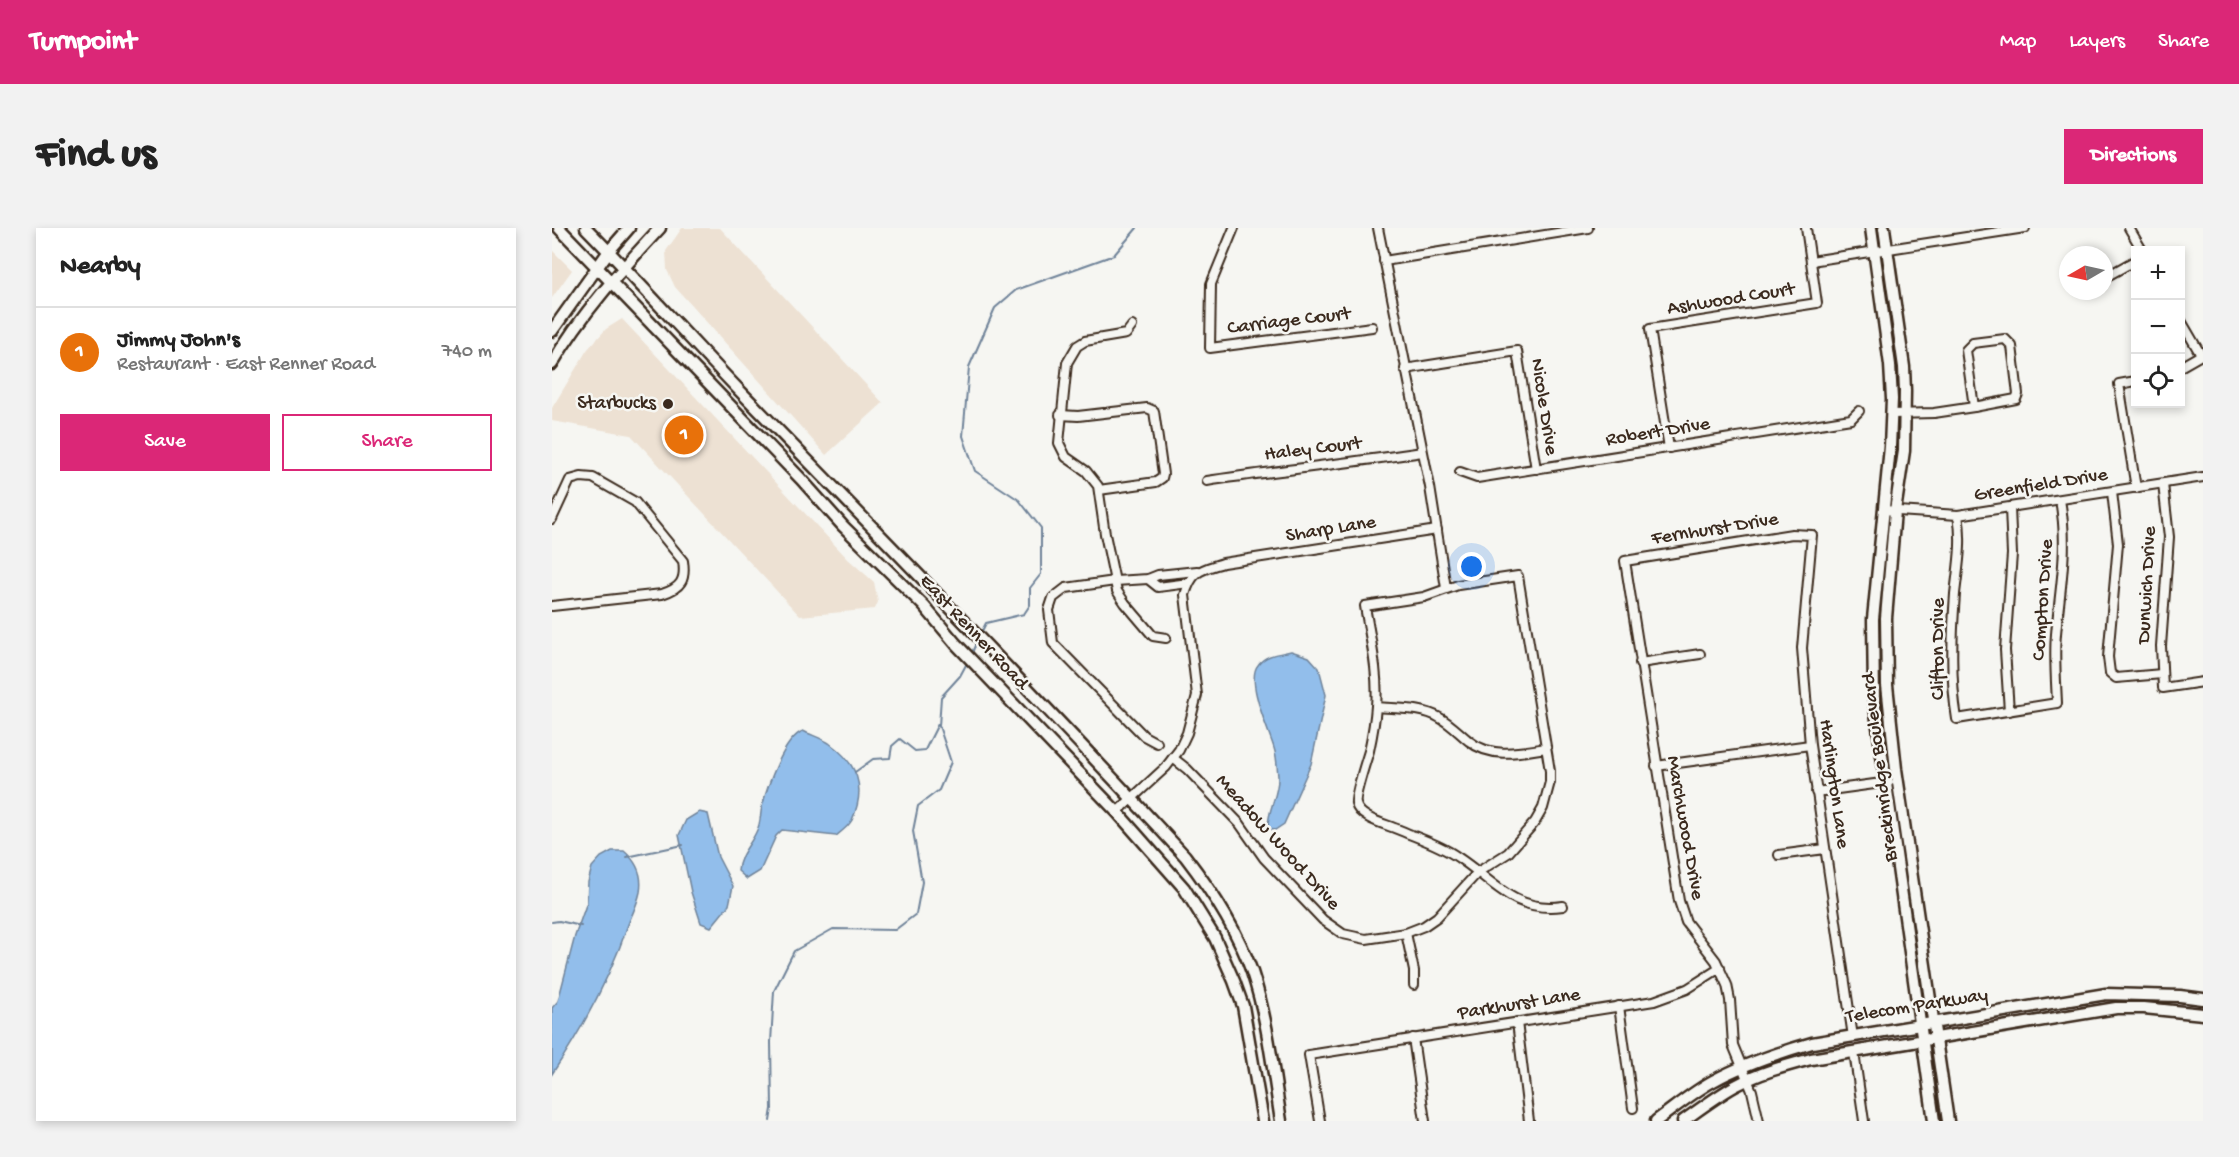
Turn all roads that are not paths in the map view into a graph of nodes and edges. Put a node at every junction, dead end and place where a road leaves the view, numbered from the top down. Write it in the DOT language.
graph roads {
  1 [pos="559,228"];
  2 [pos="586,228"];
  3 [pos="629,228"];
  4 [pos="660,228"];
  5 [pos="1234,228"];
  6 [pos="1378,228"];
  7 [pos="1588,228"];
  8 [pos="1806,228"];
  9 [pos="1871,228"];
  10 [pos="1884,228"];
  11 [pos="2025,228"];
  12 [pos="2129,228"];
  13 [pos="1535,232"];
  14 [pos="2140,246"];
  15 [pos="1887,250"];
  16 [pos="609,251"];
  17 [pos="1875,252"];
  18 [pos="1384,261"];
  19 [pos="1811,261"];
  20 [pos="2131,263"];
  21 [pos="597,267"];
  22 [pos="624,267"];
  23 [pos="2113,273"];
  24 [pos="610,283"];
  25 [pos="1132,326"];
  26 [pos="2185,326"];
  27 [pos="1372,327"];
  28 [pos="552,331"];
  29 [pos="552,364"];
  30 [pos="2185,365"];
  31 [pos="1405,369"];
  32 [pos="2131,382"];
  33 [pos="1974,407"];
  34 [pos="1859,411"];
  35 [pos="1060,414"];
  36 [pos="1892,414"];
  37 [pos="1905,414"];
  38 [pos="766,417"];
  39 [pos="752,429"];
  40 [pos="1669,448"];
  41 [pos="1422,452"];
  42 [pos="1536,469"];
  43 [pos="1460,472"];
  44 [pos="2203,477"];
  45 [pos="1207,481"];
  46 [pos="2163,484"];
  47 [pos="2136,488"];
  48 [pos="1099,490"];
  49 [pos="2112,492"];
  50 [pos="2060,500"];
  51 [pos="2010,508"];
  52 [pos="1883,510"];
  53 [pos="1895,511"];
  54 [pos="1958,515"];
  55 [pos="552,519"];
  56 [pos="1437,530"];
  57 [pos="1812,535"];
  58 [pos="1625,561"];
  59 [pos="1197,572"];
  60 [pos="1148,579"];
  61 [pos="1114,581"];
  62 [pos="1188,583"];
  63 [pos="1446,588"];
  64 [pos="938,594"];
  65 [pos="552,606"];
  66 [pos="924,606"];
  67 [pos="1166,638"];
  68 [pos="1700,654"];
  69 [pos="1640,663"];
  70 [pos="2162,674"];
  71 [pos="2203,682"];
  72 [pos="2057,703"];
  73 [pos="1376,707"];
  74 [pos="2009,711"];
  75 [pos="1157,743"];
  76 [pos="1810,745"];
  77 [pos="1546,748"];
  78 [pos="1173,758"];
  79 [pos="1656,766"];
  80 [pos="1898,780"];
  81 [pos="1885,782"];
  82 [pos="1816,792"];
  83 [pos="1132,799"];
  84 [pos="1117,812"];
  85 [pos="1825,849"];
  86 [pos="1779,855"];
  87 [pos="1478,873"];
  88 [pos="1563,906"];
  89 [pos="1406,933"];
  90 [pos="1720,968"];
  91 [pos="1414,985"];
  92 [pos="2129,994"];
  93 [pos="2203,999"];
  94 [pos="1619,1006"];
  95 [pos="2131,1008"];
  96 [pos="2203,1014"];
  97 [pos="1517,1022"];
  98 [pos="1934,1022"];
  99 [pos="1920,1024"];
  100 [pos="1853,1036"];
  101 [pos="1413,1038"];
  102 [pos="1936,1038"];
  103 [pos="1922,1040"];
  104 [pos="1854,1052"];
  105 [pos="1740,1067"];
  106 [pos="1747,1080"];
  107 [pos="1633,1108"];
  108 [pos="1263,1121"];
  109 [pos="1281,1121"];
  110 [pos="1320,1121"];
  111 [pos="1425,1121"];
  112 [pos="1529,1121"];
  113 [pos="1656,1121"];
  114 [pos="1683,1121"];
  115 [pos="1759,1121"];
  116 [pos="1864,1121"];
  117 [pos="1934,1121"];
  118 [pos="1948,1121"];
  1 -- 21 [label="street, East Renner Road"];
  2 -- 16 [label="street, East Renner Road"];
  3 -- 16 [label="street"];
  4 -- 22 [label="street"];
  5 -- 27 [label="street, Carriage Court"];
  6 -- 18 [label="street"];
  7 -- 13 [label="street"];
  8 -- 19 [label="street"];
  9 -- 17 [label="street, Breckinridge Boulevard"];
  10 -- 15 [label="street, Breckinridge Boulevard"];
  11 -- 15 [label="street"];
  12 -- 14 [label="street"];
  13 -- 18 [label="street"];
  15 -- 17 [label="street"];
  15 -- 37 [label="street, Breckinridge Boulevard"];
  16 -- 21 [label="street"];
  16 -- 22 [label="street, East Renner Road"];
  17 -- 19 [label="street"];
  17 -- 36 [label="street, Breckinridge Boulevard"];
  18 -- 31 [label="street"];
  19 -- 40 [label="street, Ashwood Court"];
  20 -- 23 [label="street"];
  21 -- 24 [label="street, East Renner Road"];
  21 -- 28 [label="street"];
  22 -- 24 [label="street"];
  22 -- 38 [label="street, East Renner Road"];
  24 -- 29 [label="street"];
  24 -- 39 [label="street, East Renner Road"];
  25 -- 35 [label="street"];
  26 -- 30 [label="street"];
  31 -- 41 [label="street"];
  31 -- 42 [label="street, Nicole Drive"];
  32 -- 47 [label="street"];
  33 -- 33 [label="street"];
  33 -- 37 [label="street"];
  34 -- 40 [label="street, Robert Drive"];
  35 -- 48 [label="street"];
  35 -- 48 [label="street"];
  36 -- 37 [label="street"];
  36 -- 52 [label="street, Breckinridge Boulevard"];
  37 -- 53 [label="street, Breckinridge Boulevard"];
  38 -- 39 [label="street"];
  38 -- 64 [label="street, East Renner Road"];
  39 -- 66 [label="street, East Renner Road"];
  40 -- 42 [label="street, Robert Drive"];
  41 -- 45 [label="street, Haley Court"];
  41 -- 56 [label="street"];
  42 -- 43 [label="street, Robert Drive"];
  44 -- 46 [label="street, Greenfield Drive"];
  46 -- 47 [label="street, Greenfield Drive"];
  46 -- 70 [label="street, Dunwich Drive"];
  47 -- 49 [label="street, Greenfield Drive"];
  48 -- 61 [label="street"];
  49 -- 50 [label="street, Greenfield Drive"];
  49 -- 70 [label="street"];
  50 -- 51 [label="street, Greenfield Drive"];
  50 -- 72 [label="street, Compton Drive"];
  51 -- 54 [label="street, Greenfield Drive"];
  51 -- 74 [label="street"];
  52 -- 53 [label="street, Greenfield Drive"];
  52 -- 81 [label="street, Breckinridge Boulevard"];
  53 -- 54 [label="street, Greenfield Drive"];
  53 -- 80 [label="street, Breckinridge Boulevard"];
  54 -- 74 [label="street, Clifton Drive"];
  55 -- 65 [label="street"];
  56 -- 59 [label="street, Sharp Lane"];
  56 -- 63 [label="street"];
  57 -- 58 [label="street, Fernhurst Drive"];
  57 -- 76 [label="street, Harlington Lane"];
  58 -- 69 [label="street, Marchwood Drive"];
  59 -- 60 [label="street, Sharp Lane"];
  59 -- 62 [label="street"];
  60 -- 61 [label="street"];
  60 -- 62 [label="street"];
  61 -- 67 [label="street"];
  61 -- 75 [label="street"];
  62 -- 78 [label="street"];
  63 -- 73 [label="street"];
  63 -- 77 [label="street, Meadow Wood Drive"];
  64 -- 66 [label="street"];
  64 -- 83 [label="street, East Renner Road"];
  66 -- 84 [label="street, East Renner Road"];
  68 -- 69 [label="street"];
  69 -- 79 [label="street, Marchwood Drive"];
  70 -- 71 [label="street, Dunwich Drive"];
  72 -- 74 [label="street, Clifton Drive"];
  73 -- 77 [label="street"];
  73 -- 87 [label="street"];
  76 -- 79 [label="street"];
  76 -- 82 [label="street, Harlington Lane"];
  77 -- 87 [label="street, Meadow Wood Drive"];
  78 -- 83 [label="street"];
  78 -- 89 [label="street, Meadow Wood Drive"];
  79 -- 90 [label="street, Marchwood Drive"];
  80 -- 81 [label="street"];
  80 -- 98 [label="street, Breckinridge Boulevard"];
  81 -- 82 [label="street"];
  81 -- 99 [label="street, Breckinridge Boulevard"];
  82 -- 85 [label="street, Harlington Lane"];
  83 -- 84 [label="street"];
  83 -- 109 [label="street, East Renner Road"];
  84 -- 108 [label="street, East Renner Road"];
  85 -- 86 [label="street"];
  85 -- 100 [label="street, Harlington Lane"];
  87 -- 88 [label="street"];
  87 -- 89 [label="street, Meadow Wood Drive"];
  89 -- 91 [label="street"];
  90 -- 94 [label="street, Parkhurst Lane"];
  90 -- 105 [label="street, Marchwood Drive"];
  92 -- 93 [label="street, Telecom Parkway"];
  92 -- 95 [label="street"];
  92 -- 98 [label="street, Telecom Parkway"];
  94 -- 97 [label="street, Parkhurst Lane"];
  94 -- 107 [label="street"];
  95 -- 96 [label="street, Telecom Parkway"];
  95 -- 102 [label="street, Telecom Parkway"];
  97 -- 101 [label="street, Parkhurst Lane"];
  97 -- 112 [label="street"];
  98 -- 99 [label="street, Telecom Parkway"];
  98 -- 102 [label="street, Breckinridge Boulevard"];
  99 -- 100 [label="street, Telecom Parkway"];
  99 -- 103 [label="street, Breckinridge Boulevard"];
  100 -- 105 [label="street, Telecom Parkway"];
  101 -- 110 [label="street, Parkhurst Lane"];
  101 -- 111 [label="street"];
  102 -- 103 [label="street, Telecom Parkway"];
  102 -- 118 [label="street, Breckinridge Boulevard"];
  103 -- 104 [label="street, Telecom Parkway"];
  103 -- 117 [label="street, Breckinridge Boulevard"];
  104 -- 106 [label="street, Telecom Parkway"];
  104 -- 116 [label="street"];
  105 -- 106 [label="street, Marchwood Drive"];
  105 -- 113 [label="street, Telecom Parkway"];
  106 -- 114 [label="street, Telecom Parkway"];
  106 -- 115 [label="street, Marchwood Drive"];
}
